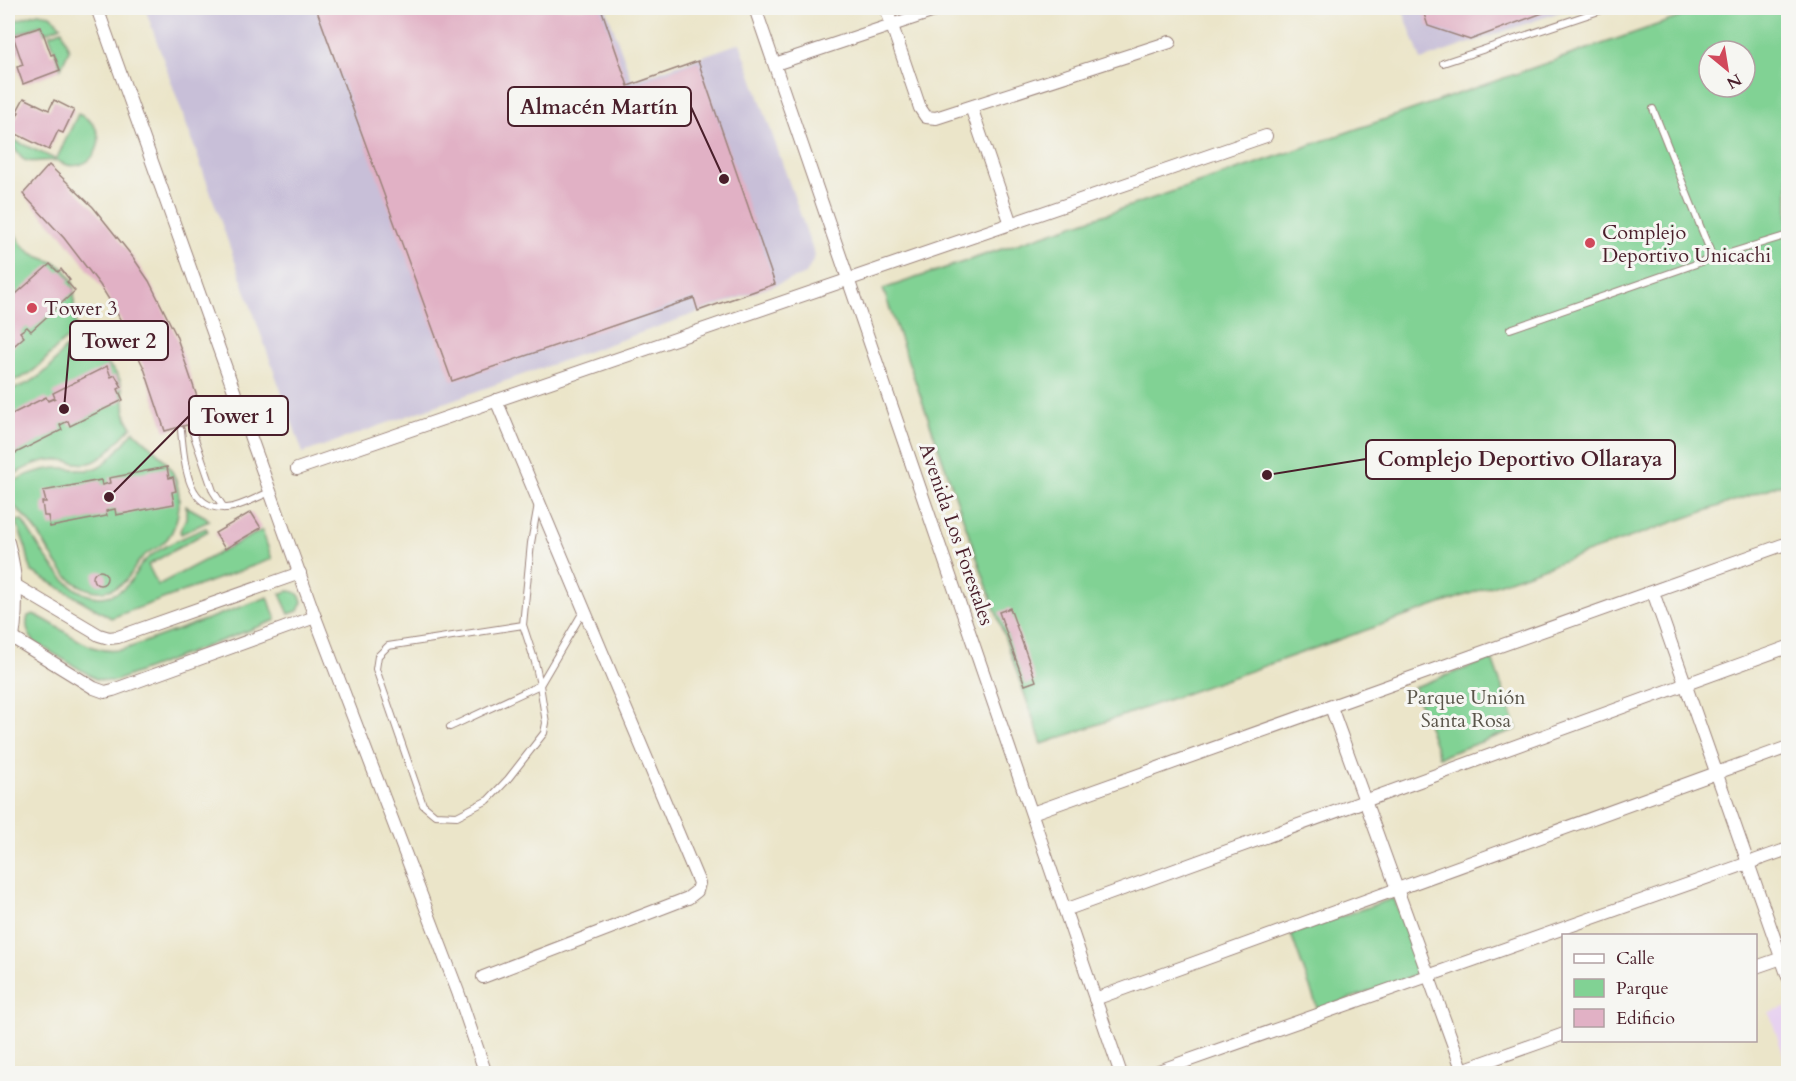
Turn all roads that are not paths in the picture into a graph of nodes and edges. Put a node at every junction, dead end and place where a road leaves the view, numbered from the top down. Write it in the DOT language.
graph roads {
  1 [pos="98,8"];
  2 [pos="755,8"];
  3 [pos="886,8"];
  4 [pos="943,8"];
  5 [pos="1608,8"];
  6 [pos="892,25"];
  7 [pos="1170,42"];
  8 [pos="1443,63"];
  9 [pos="775,64"];
  10 [pos="971,108"];
  11 [pos="1653,109"];
  12 [pos="1266,136"];
  13 [pos="1011,224"];
  14 [pos="1788,235"];
  15 [pos="1713,258"];
  16 [pos="849,280"];
  17 [pos="1510,329"];
  18 [pos="496,400"];
  19 [pos="191,427"];
  20 [pos="181,430"];
  21 [pos="297,469"];
  22 [pos="271,492"];
  23 [pos="538,500"];
  24 [pos="224,508"];
  25 [pos="8,542"];
  26 [pos="1788,543"];
  27 [pos="300,573"];
  28 [pos="12,584"];
  29 [pos="1653,592"];
  30 [pos="584,609"];
  31 [pos="315,617"];
  32 [pos="523,625"];
  33 [pos="10,636"];
  34 [pos="1788,647"];
  35 [pos="540,685"];
  36 [pos="1686,685"];
  37 [pos="1331,707"];
  38 [pos="450,727"];
  39 [pos="1788,747"];
  40 [pos="1717,773"];
  41 [pos="1365,801"];
  42 [pos="1032,813"];
  43 [pos="1788,849"];
  44 [pos="1749,863"];
  45 [pos="1397,889"];
  46 [pos="1065,910"];
  47 [pos="1782,958"];
  48 [pos="1757,966"];
  49 [pos="1428,976"];
  50 [pos="483,977"];
  51 [pos="1788,977"];
  52 [pos="1095,999"];
  53 [pos="1562,1034"];
  54 [pos="1459,1072"];
  55 [pos="486,1074"];
  56 [pos="1121,1074"];
  57 [pos="1150,1074"];
  1 -- 22 [label="street"];
  2 -- 9 [label="street, Avenida Los Forestales"];
  3 -- 6 [label="street"];
  4 -- 6 [label="street"];
  5 -- 8 [label="lane"];
  6 -- 9 [label="street"];
  6 -- 10 [label="street"];
  7 -- 10 [label="street"];
  9 -- 16 [label="street, Avenida Los Forestales"];
  10 -- 13 [label="street"];
  11 -- 15 [label="lane"];
  12 -- 13 [label="street"];
  13 -- 16 [label="street"];
  14 -- 15 [label="lane"];
  15 -- 17 [label="lane"];
  16 -- 18 [label="street"];
  16 -- 42 [label="street, Avenida Los Forestales"];
  18 -- 21 [label="street"];
  18 -- 23 [label="street"];
  19 -- 24 [label="lane"];
  20 -- 24 [label="lane"];
  22 -- 24 [label="lane"];
  22 -- 27 [label="street"];
  23 -- 30 [label="street"];
  23 -- 32 [label="lane"];
  25 -- 28 [label="street"];
  26 -- 29 [label="street"];
  27 -- 28 [label="street"];
  27 -- 31 [label="street"];
  28 -- 33 [label="street"];
  29 -- 36 [label="street"];
  29 -- 37 [label="street"];
  30 -- 35 [label="lane"];
  30 -- 50 [label="street"];
  31 -- 33 [label="street"];
  31 -- 55 [label="street"];
  32 -- 35 [label="lane"];
  32 -- 35 [label="lane"];
  34 -- 36 [label="street"];
  35 -- 38 [label="lane"];
  36 -- 40 [label="street"];
  36 -- 41 [label="street"];
  37 -- 41 [label="street"];
  37 -- 42 [label="street"];
  39 -- 40 [label="street"];
  40 -- 44 [label="street"];
  40 -- 45 [label="street"];
  41 -- 45 [label="street"];
  41 -- 46 [label="street"];
  42 -- 46 [label="street, Avenida Los Forestales"];
  43 -- 44 [label="street"];
  44 -- 47 [label="street"];
  44 -- 49 [label="street"];
  45 -- 49 [label="street"];
  45 -- 52 [label="street"];
  46 -- 52 [label="street, Avenida Los Forestales"];
  47 -- 48 [label="street"];
  47 -- 51 [label="street"];
  49 -- 54 [label="street"];
  49 -- 57 [label="street"];
  52 -- 56 [label="street, Avenida Los Forestales"];
  53 -- 54 [label="street"];
}
